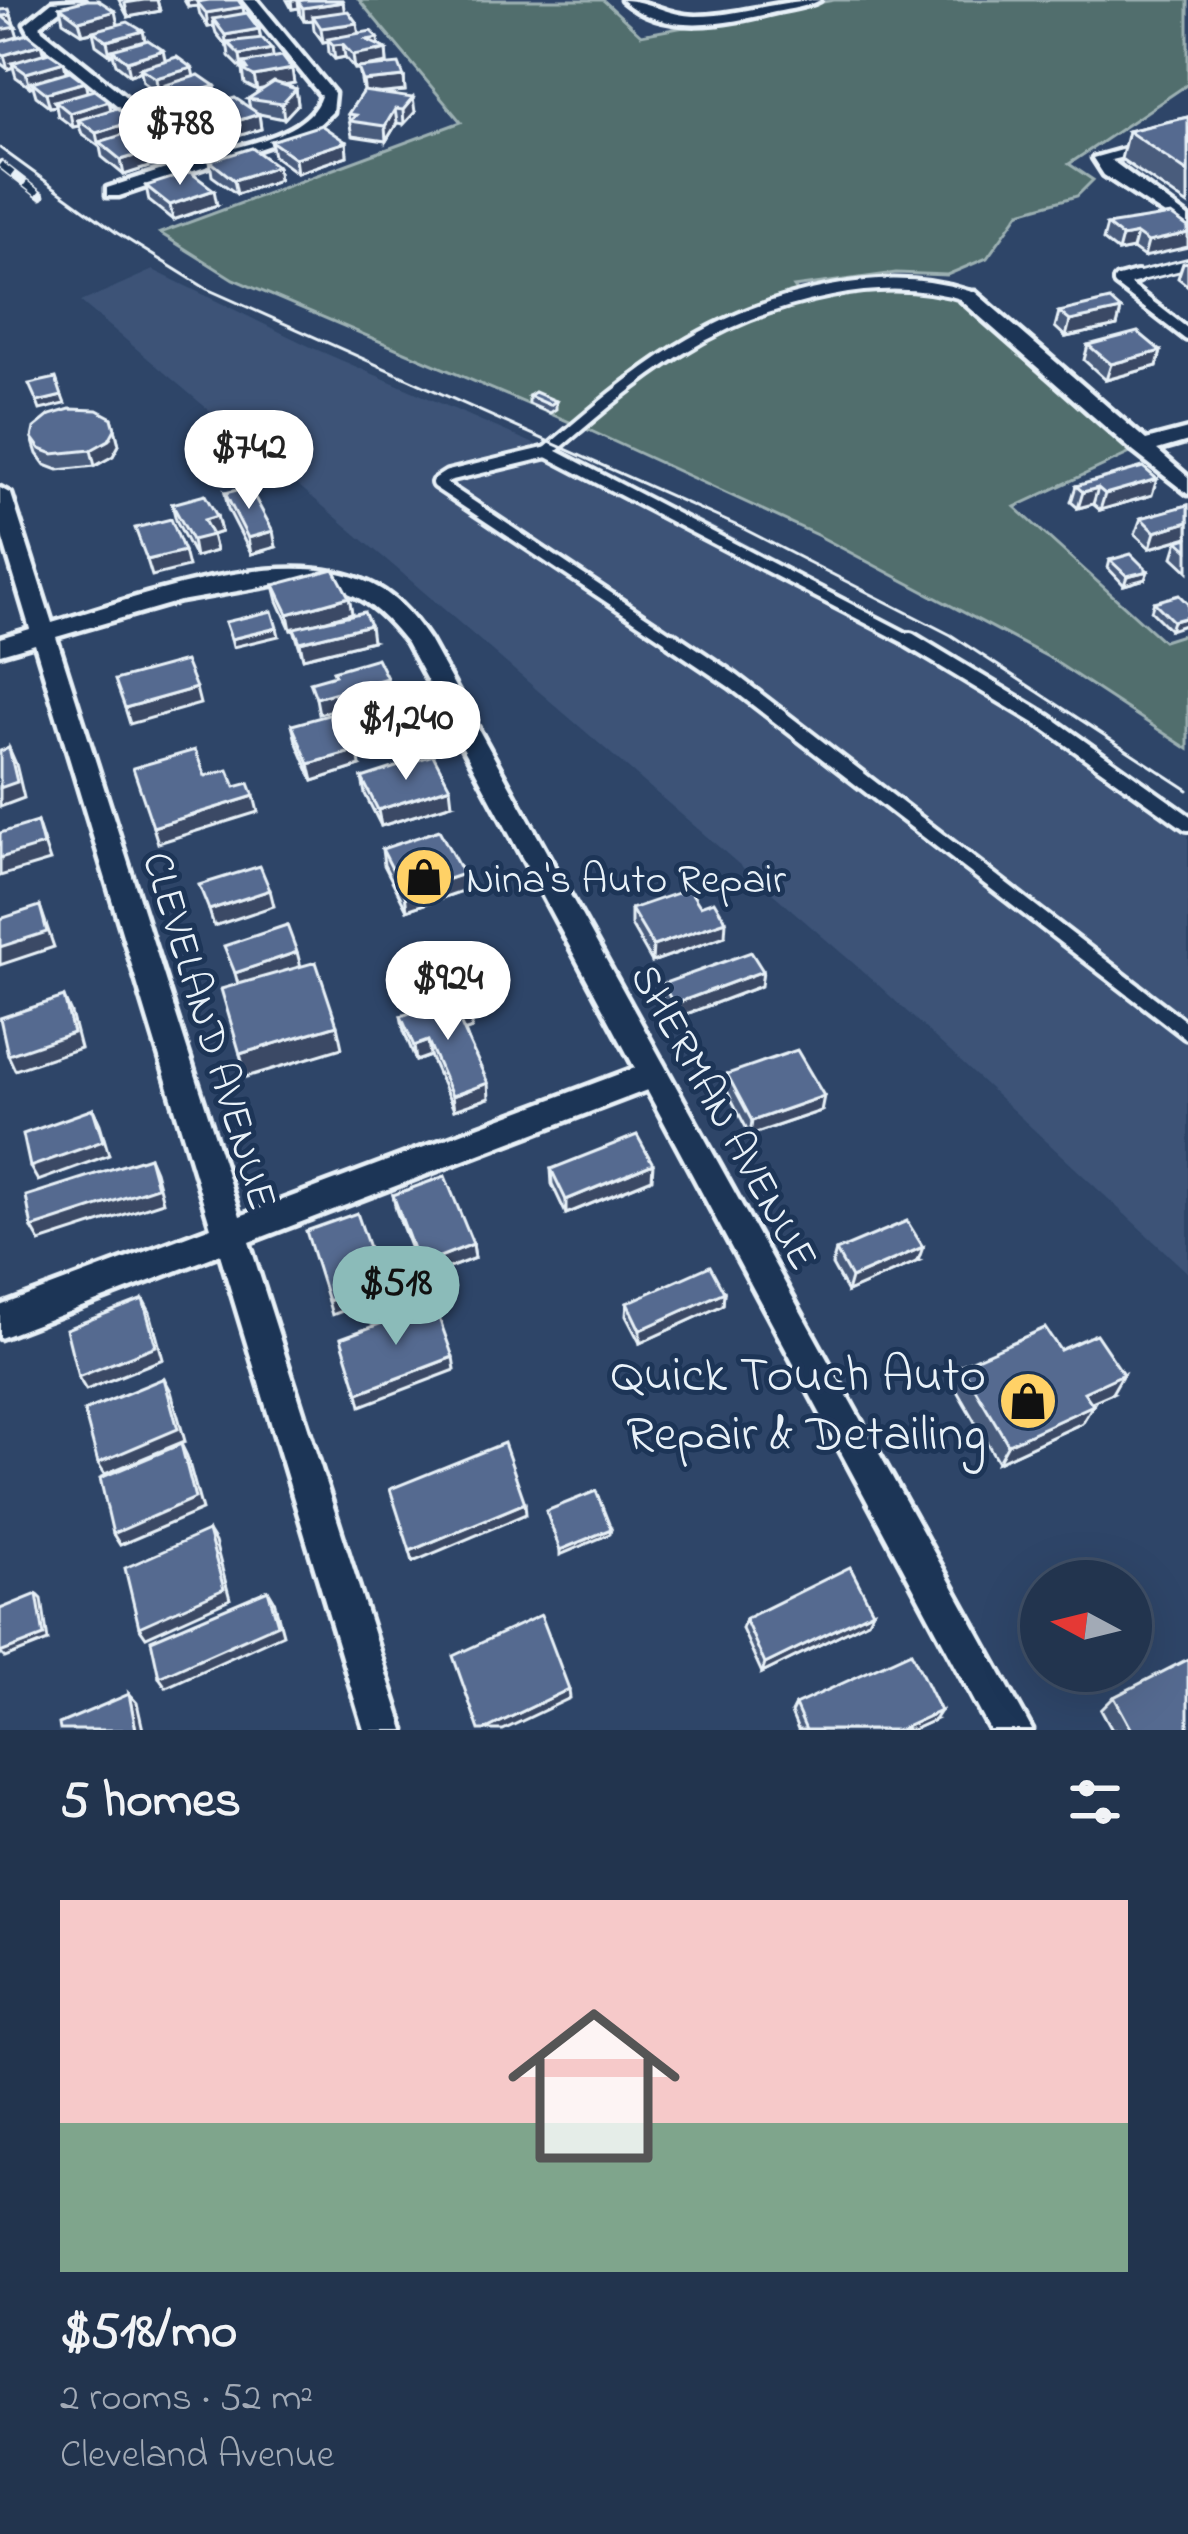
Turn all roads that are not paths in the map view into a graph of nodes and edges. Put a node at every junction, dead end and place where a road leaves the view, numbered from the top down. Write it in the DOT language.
graph roads {
  1 [pos="77,0"];
  2 [pos="250,0"];
  3 [pos="629,0"];
  4 [pos="813,0"];
  5 [pos="1188,136"];
  6 [pos="198,163"];
  7 [pos="113,192"];
  8 [pos="1188,225"];
  9 [pos="1188,264"];
  10 [pos="968,296"];
  11 [pos="1188,334"];
  12 [pos="1188,435"];
  13 [pos="1142,448"];
  14 [pos="548,452"];
  15 [pos="1188,488"];
  16 [pos="0,494"];
  17 [pos="44,634"];
  18 [pos="0,646"];
  19 [pos="1188,823"];
  20 [pos="1188,1032"];
  21 [pos="656,1073"];
  22 [pos="229,1236"];
  23 [pos="0,1322"];
  24 [pos="384,1730"];
  25 [pos="1012,1730"];
  1 -- 6 [label="street"];
  2 -- 6 [label="street"];
  3 -- 4 [label="street"];
  5 -- 8 [label="street"];
  6 -- 7 [label="street"];
  9 -- 11 [label="lane"];
  10 -- 13 [label="street"];
  10 -- 14 [label="lane"];
  12 -- 13 [label="street"];
  13 -- 15 [label="street"];
  14 -- 19 [label="lane"];
  14 -- 20 [label="lane"];
  16 -- 17 [label="street, CLEVELAND AVENUE"];
  17 -- 18 [label="street"];
  17 -- 21 [label="street, SHERMAN AVENUE"];
  17 -- 22 [label="street, CLEVELAND AVENUE"];
  21 -- 22 [label="street"];
  21 -- 25 [label="street, SHERMAN AVENUE"];
  22 -- 23 [label="street"];
  22 -- 24 [label="street, CLEVELAND AVENUE"];
}
